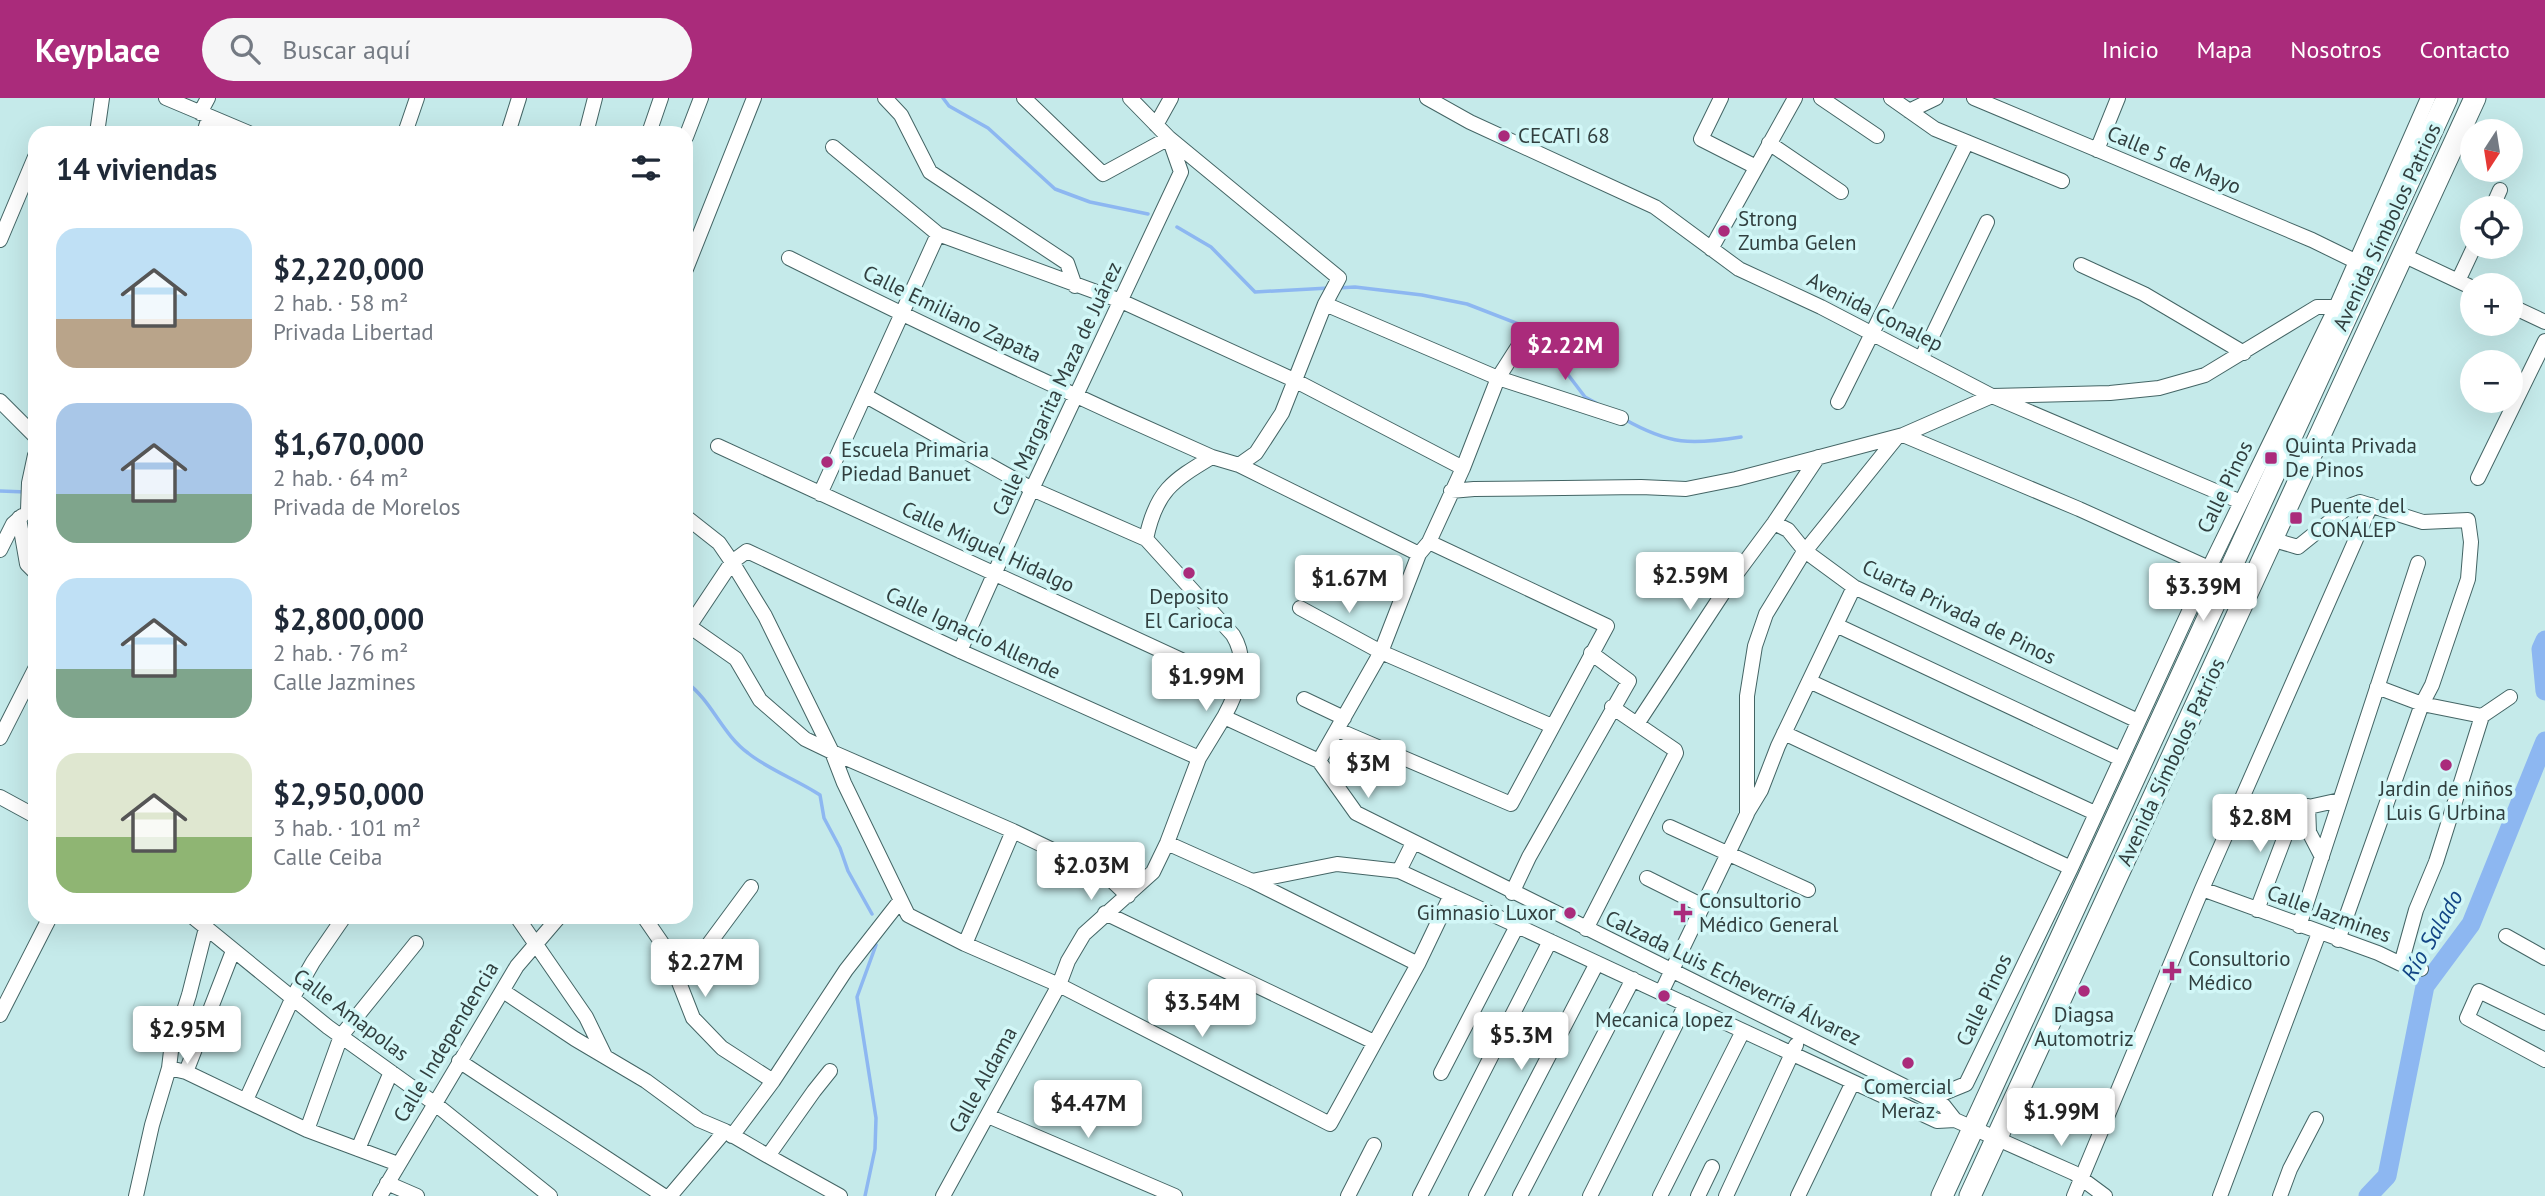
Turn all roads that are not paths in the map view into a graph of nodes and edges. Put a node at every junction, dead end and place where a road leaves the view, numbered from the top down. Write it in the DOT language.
graph roads {
  1 [pos="102,98"];
  2 [pos="166,98"];
  3 [pos="208,98"];
  4 [pos="416,98"];
  5 [pos="519,98"];
  6 [pos="595,98"];
  7 [pos="661,98"];
  8 [pos="701,98"];
  9 [pos="754,98"];
  10 [pos="885,98"];
  11 [pos="1024,98"];
  12 [pos="1130,98"];
  13 [pos="1171,98"];
  14 [pos="1426,98"];
  15 [pos="1721,98"];
  16 [pos="1795,98"];
  17 [pos="1821,98"];
  18 [pos="1891,98"];
  19 [pos="1936,98"];
  20 [pos="1974,98"];
  21 [pos="2118,98"];
  22 [pos="2428,98"];
  23 [pos="2447,98"];
  24 [pos="2476,98"];
  25 [pos="1909,111"];
  26 [pos="205,115"];
  27 [pos="1156,125"];
  28 [pos="98,126"];
  29 [pos="204,126"];
  30 [pos="231,126"];
  31 [pos="407,126"];
  32 [pos="510,126"];
  33 [pos="588,126"];
  34 [pos="651,126"];
  35 [pos="690,126"];
  36 [pos="1877,136"];
  37 [pos="1170,138"];
  38 [pos="1967,142"];
  39 [pos="1769,143"];
  40 [pos="833,147"];
  41 [pos="2097,150"];
  42 [pos="1756,167"];
  43 [pos="28,174"];
  44 [pos="2062,181"];
  45 [pos="2500,190"];
  46 [pos="1841,191"];
  47 [pos="2497,196"];
  48 [pos="1987,222"];
  49 [pos="938,234"];
  50 [pos="0,240"];
  51 [pos="1711,249"];
  52 [pos="693,251"];
  53 [pos="2405,256"];
  54 [pos="789,258"];
  55 [pos="2468,259"];
  56 [pos="2357,262"];
  57 [pos="2081,265"];
  58 [pos="2458,281"];
  59 [pos="1075,286"];
  60 [pos="1121,301"];
  61 [pos="1325,304"];
  62 [pos="2336,307"];
  63 [pos="2523,312"];
  64 [pos="900,313"];
  65 [pos="2545,322"];
  66 [pos="1872,334"];
  67 [pos="2545,341"];
  68 [pos="1521,342"];
  69 [pos="2244,353"];
  70 [pos="1921,359"];
  71 [pos="1498,378"];
  72 [pos="1294,380"];
  73 [pos="866,396"];
  74 [pos="1992,396"];
  75 [pos="1076,397"];
  76 [pos="0,401"];
  77 [pos="1838,402"];
  78 [pos="1621,418"];
  79 [pos="28,429"];
  80 [pos="1900,436"];
  81 [pos="718,446"];
  82 [pos="2277,446"];
  83 [pos="1212,457"];
  84 [pos="1818,457"];
  85 [pos="1239,465"];
  86 [pos="1463,468"];
  87 [pos="2478,478"];
  88 [pos="28,487"];
  89 [pos="1032,489"];
  90 [pos="1451,491"];
  91 [pos="820,494"];
  92 [pos="2241,502"];
  93 [pos="2371,505"];
  94 [pos="20,515"];
  95 [pos="693,523"];
  96 [pos="1774,523"];
  97 [pos="1146,539"];
  98 [pos="2274,540"];
  99 [pos="1429,542"];
  100 [pos="0,550"];
  101 [pos="1805,551"];
  102 [pos="1419,554"];
  103 [pos="732,562"];
  104 [pos="2418,563"];
  105 [pos="28,565"];
  106 [pos="2209,568"];
  107 [pos="996,573"];
  108 [pos="718,584"];
  109 [pos="746,585"];
  110 [pos="1854,587"];
  111 [pos="1300,608"];
  112 [pos="693,618"];
  113 [pos="1836,625"];
  114 [pos="693,629"];
  115 [pos="960,651"];
  116 [pos="1381,652"];
  117 [pos="1591,653"];
  118 [pos="1809,681"];
  119 [pos="28,683"];
  120 [pos="1240,687"];
  121 [pos="2377,687"];
  122 [pos="2510,697"];
  123 [pos="1304,699"];
  124 [pos="2422,704"];
  125 [pos="1612,707"];
  126 [pos="2482,716"];
  127 [pos="1224,717"];
  128 [pos="2138,721"];
  129 [pos="1341,724"];
  130 [pos="1637,724"];
  131 [pos="1552,726"];
  132 [pos="1784,733"];
  133 [pos="0,738"];
  134 [pos="832,752"];
  135 [pos="1199,758"];
  136 [pos="2121,759"];
  137 [pos="1319,761"];
  138 [pos="0,797"];
  139 [pos="2340,800"];
  140 [pos="2308,806"];
  141 [pos="28,812"];
  142 [pos="2095,813"];
  143 [pos="1747,814"];
  144 [pos="1670,827"];
  145 [pos="1013,831"];
  146 [pos="2096,836"];
  147 [pos="1167,843"];
  148 [pos="1413,844"];
  149 [pos="1728,854"];
  150 [pos="2322,857"];
  151 [pos="2071,868"];
  152 [pos="1399,871"];
  153 [pos="1647,878"];
  154 [pos="1252,881"];
  155 [pos="751,887"];
  156 [pos="2202,889"];
  157 [pos="1808,890"];
  158 [pos="1513,893"];
  159 [pos="1451,895"];
  160 [pos="1128,896"];
  161 [pos="900,901"];
  162 [pos="1703,906"];
  163 [pos="2257,910"];
  164 [pos="1105,913"];
  165 [pos="46,924"];
  166 [pos="201,924"];
  167 [pos="339,924"];
  168 [pos="522,924"];
  169 [pos="553,924"];
  170 [pos="649,924"];
  171 [pos="1517,926"];
  172 [pos="2299,926"];
  173 [pos="206,928"];
  174 [pos="1587,929"];
  175 [pos="2319,933"];
  176 [pos="2507,936"];
  177 [pos="2338,940"];
  178 [pos="1550,941"];
  179 [pos="416,943"];
  180 [pos="535,944"];
  181 [pos="965,944"];
  182 [pos="233,951"];
  183 [pos="2545,958"];
  184 [pos="1597,963"];
  185 [pos="1418,964"];
  186 [pos="2401,964"];
  187 [pos="2421,970"];
  188 [pos="1671,971"];
  189 [pos="1633,979"];
  190 [pos="680,983"];
  191 [pos="1059,985"];
  192 [pos="503,991"];
  193 [pos="1661,993"];
  194 [pos="293,998"];
  195 [pos="1686,1004"];
  196 [pos="0,1015"];
  197 [pos="2545,1023"];
  198 [pos="1743,1031"];
  199 [pos="1800,1035"];
  200 [pos="341,1036"];
  201 [pos="1374,1042"];
  202 [pos="1792,1054"];
  203 [pos="606,1057"];
  204 [pos="459,1060"];
  205 [pos="2545,1060"];
  206 [pos="169,1068"];
  207 [pos="831,1071"];
  208 [pos="391,1072"];
  209 [pos="186,1073"];
  210 [pos="1441,1073"];
  211 [pos="773,1081"];
  212 [pos="1853,1082"];
  213 [pos="1929,1099"];
  214 [pos="246,1100"];
  215 [pos="434,1103"];
  216 [pos="988,1116"];
  217 [pos="2316,1119"];
  218 [pos="1964,1124"];
  219 [pos="307,1130"];
  220 [pos="729,1134"];
  221 [pos="1997,1139"];
  222 [pos="1374,1145"];
  223 [pos="358,1149"];
  224 [pos="1963,1152"];
  225 [pos="768,1156"];
  226 [pos="398,1164"];
  227 [pos="1712,1167"];
  228 [pos="2082,1179"];
  229 [pos="383,1189"];
  230 [pos="136,1196"];
  231 [pos="417,1196"];
  232 [pos="550,1196"];
  233 [pos="664,1196"];
  234 [pos="670,1196"];
  235 [pos="840,1196"];
  236 [pos="943,1196"];
  237 [pos="1175,1196"];
  238 [pos="1348,1196"];
  239 [pos="1420,1196"];
  240 [pos="1476,1196"];
  241 [pos="1520,1196"];
  242 [pos="1590,1196"];
  243 [pos="1660,1196"];
  244 [pos="1698,1196"];
  245 [pos="1726,1196"];
  246 [pos="1798,1196"];
  247 [pos="1930,1196"];
  248 [pos="1942,1196"];
  249 [pos="1970,1196"];
  250 [pos="2074,1196"];
  251 [pos="2105,1196"];
  252 [pos="2220,1196"];
  253 [pos="2280,1196"];
  1 -- 28 [label="street"];
  2 -- 26 [label="street"];
  3 -- 26 [label="street"];
  4 -- 31 [label="street"];
  5 -- 32 [label="street"];
  6 -- 33 [label="street"];
  7 -- 34 [label="street"];
  8 -- 35 [label="street"];
  9 -- 52 [label="street"];
  10 -- 59 [label="street"];
  11 -- 37 [label="street"];
  12 -- 27 [label="street"];
  13 -- 27 [label="street"];
  14 -- 51 [label="street, Avenida Conalep"];
  15 -- 42 [label="street"];
  16 -- 39 [label="street"];
  17 -- 36 [label="street"];
  18 -- 25 [label="street"];
  19 -- 25 [label="street"];
  20 -- 41 [label="street, Calle 5 de Mayo"];
  21 -- 41 [label="street"];
  22 -- 56 [label="street, Calle Pinos"];
  23 -- 82 [label="highway, Avenida Símbolos Patrios"];
  24 -- 53 [label="highway, Avenida Símbolos Patrios"];
  25 -- 38 [label="street"];
  26 -- 29 [label="street"];
  26 -- 30 [label="street"];
  27 -- 37 [label="street"];
  37 -- 60 [label="street, Calle Margarita Maza de Juárez"];
  37 -- 61 [label="street"];
  38 -- 44 [label="street"];
  38 -- 66 [label="street"];
  39 -- 42 [label="street"];
  39 -- 46 [label="street"];
  40 -- 49 [label="street"];
  41 -- 56 [label="street, Calle 5 de Mayo"];
  42 -- 51 [label="street"];
  43 -- 50 [label="street"];
  45 -- 47 [label="street"];
  48 -- 70 [label="street"];
  49 -- 59 [label="street"];
  49 -- 64 [label="street"];
  51 -- 66 [label="street, Avenida Conalep"];
  53 -- 58 [label="street"];
  53 -- 98 [label="highway, Avenida Símbolos Patrios"];
  54 -- 64 [label="street, Calle Emiliano Zapata"];
  55 -- 58 [label="street"];
  56 -- 62 [label="street, Calle Pinos"];
  57 -- 69 [label="street"];
  59 -- 60 [label="street"];
  60 -- 72 [label="street"];
  60 -- 75 [label="street, Calle Margarita Maza de Juárez"];
  61 -- 71 [label="street"];
  61 -- 72 [label="street"];
  62 -- 69 [label="street"];
  62 -- 82 [label="street, Calle Pinos"];
  63 -- 65 [label="street"];
  64 -- 73 [label="street"];
  64 -- 75 [label="street, Calle Emiliano Zapata"];
  66 -- 70 [label="street, Avenida Conalep"];
  66 -- 77 [label="street"];
  67 -- 87 [label="street"];
  68 -- 71 [label="street"];
  69 -- 74 [label="street"];
  70 -- 74 [label="street, Avenida Conalep"];
  71 -- 78 [label="street"];
  71 -- 86 [label="street"];
  72 -- 85 [label="street"];
  72 -- 86 [label="street"];
  73 -- 89 [label="street"];
  73 -- 91 [label="street"];
  74 -- 80 [label="street"];
  74 -- 92 [label="street, Avenida Conalep"];
  75 -- 83 [label="street, Calle Emiliano Zapata"];
  75 -- 89 [label="street, Calle Margarita Maza de Juárez"];
  76 -- 79 [label="street"];
  80 -- 84 [label="street"];
  80 -- 101 [label="street"];
  80 -- 106 [label="street"];
  81 -- 91 [label="street, Calle Miguel Hidalgo"];
  82 -- 92 [label="street, Calle Pinos"];
  82 -- 146 [label="highway, Avenida Símbolos Patrios"];
  83 -- 85 [label="street, Calle Emiliano Zapata"];
  83 -- 97 [label="street"];
  84 -- 90 [label="street"];
  84 -- 96 [label="street"];
  85 -- 102 [label="street"];
  86 -- 90 [label="street"];
  88 -- 94 [label="street"];
  89 -- 97 [label="street"];
  89 -- 107 [label="street, Calle Margarita Maza de Juárez"];
  90 -- 99 [label="street"];
  91 -- 107 [label="street, Calle Miguel Hidalgo"];
  92 -- 106 [label="street, Calle Pinos"];
  93 -- 98 [label="street"];
  93 -- 124 [label="street"];
  93 -- 156 [label="street"];
  94 -- 100 [label="street"];
  94 -- 105 [label="street"];
  95 -- 103 [label="street"];
  96 -- 101 [label="street, Cuarta Privada de Pinos"];
  96 -- 130 [label="street"];
  97 -- 120 [label="street"];
  98 -- 221 [label="highway, Avenida Símbolos Patrios"];
  99 -- 102 [label="street"];
  99 -- 117 [label="street"];
  101 -- 110 [label="street, Cuarta Privada de Pinos"];
  101 -- 143 [label="street"];
  102 -- 116 [label="street"];
  103 -- 108 [label="street"];
  103 -- 109 [label="street"];
  103 -- 115 [label="street, Calle Ignacio Allende"];
  104 -- 121 [label="street"];
  106 -- 128 [label="street, Calle Pinos"];
  107 -- 115 [label="street, Calle Margarita Maza de Juárez"];
  107 -- 120 [label="street, Calle Miguel Hidalgo"];
  108 -- 109 [label="street"];
  108 -- 112 [label="street"];
  109 -- 134 [label="street"];
  110 -- 113 [label="street"];
  110 -- 128 [label="street, Cuarta Privada de Pinos"];
  111 -- 116 [label="street"];
  113 -- 118 [label="street"];
  113 -- 136 [label="street"];
  114 -- 134 [label="street"];
  115 -- 135 [label="street, Calle Ignacio Allende"];
  116 -- 129 [label="street"];
  116 -- 131 [label="street"];
  117 -- 125 [label="street"];
  117 -- 131 [label="street"];
  118 -- 132 [label="street"];
  118 -- 142 [label="street"];
  119 -- 133 [label="street"];
  120 -- 127 [label="street, Calle Aldama"];
  121 -- 124 [label="street"];
  121 -- 139 [label="street"];
  122 -- 126 [label="street"];
  123 -- 129 [label="street"];
  124 -- 126 [label="street"];
  124 -- 177 [label="street"];
  125 -- 130 [label="street"];
  125 -- 158 [label="street"];
  126 -- 186 [label="street, Calle Jazmines"];
  127 -- 135 [label="street, Calle Aldama"];
  127 -- 137 [label="street"];
  128 -- 136 [label="street, Calle Pinos"];
  129 -- 131 [label="street"];
  129 -- 137 [label="street"];
  130 -- 174 [label="street"];
  132 -- 143 [label="street"];
  132 -- 151 [label="street"];
  134 -- 145 [label="street"];
  134 -- 161 [label="street"];
  135 -- 147 [label="street, Calle Aldama"];
  136 -- 142 [label="street, Calle Pinos"];
  137 -- 148 [label="street, Calzada Luis Echeverría Álvarez"];
  138 -- 141 [label="street"];
  139 -- 140 [label="street"];
  139 -- 150 [label="street"];
  140 -- 150 [label="street"];
  140 -- 163 [label="street"];
  142 -- 146 [label="street, Calle Pinos"];
  143 -- 149 [label="street"];
  144 -- 149 [label="street"];
  145 -- 160 [label="street"];
  145 -- 181 [label="street"];
  146 -- 151 [label="street, Calle Pinos"];
  146 -- 218 [label="highway, Avenida Símbolos Patrios"];
  147 -- 154 [label="street"];
  147 -- 160 [label="street, Calle Aldama"];
  148 -- 152 [label="street"];
  148 -- 158 [label="street, Calzada Luis Echeverría Álvarez"];
  149 -- 157 [label="street"];
  149 -- 162 [label="street"];
  150 -- 172 [label="street"];
  151 -- 213 [label="street, Calle Pinos"];
  152 -- 154 [label="street, Calzada Luis Echeverría Álvarez"];
  152 -- 159 [label="street, Calzada Luis Echeverría Álvarez"];
  153 -- 162 [label="street"];
  154 -- 185 [label="street"];
  155 -- 190 [label="street"];
  156 -- 163 [label="street, Calle Jazmines"];
  156 -- 228 [label="street"];
  158 -- 174 [label="street, Calzada Luis Echeverría Álvarez"];
  159 -- 171 [label="street, Calzada Luis Echeverría Álvarez"];
  159 -- 185 [label="street"];
  160 -- 164 [label="street, Calle Aldama"];
  161 -- 181 [label="street"];
  161 -- 211 [label="street"];
  162 -- 188 [label="street"];
  163 -- 172 [label="street, Calle Jazmines"];
  164 -- 191 [label="street, Calle Aldama"];
  164 -- 201 [label="street"];
  165 -- 196 [label="street"];
  166 -- 173 [label="street, Calle Amapolas"];
  167 -- 194 [label="street"];
  168 -- 180 [label="street"];
  169 -- 180 [label="street, Calle Independencia"];
  170 -- 190 [label="street"];
  171 -- 178 [label="street, Calzada Luis Echeverría Álvarez"];
  171 -- 210 [label="street"];
  172 -- 175 [label="street, Calle Jazmines"];
  173 -- 182 [label="street, Calle Amapolas"];
  173 -- 206 [label="street"];
  174 -- 188 [label="street, Calzada Luis Echeverría Álvarez"];
  175 -- 177 [label="street, Calle Jazmines"];
  175 -- 252 [label="street"];
  176 -- 183 [label="street"];
  177 -- 186 [label="street, Calle Jazmines"];
  178 -- 184 [label="street, Calzada Luis Echeverría Álvarez"];
  178 -- 239 [label="street"];
  179 -- 200 [label="street"];
  180 -- 192 [label="street, Calle Independencia"];
  180 -- 203 [label="street"];
  181 -- 191 [label="street"];
  182 -- 194 [label="street, Calle Amapolas"];
  182 -- 209 [label="street"];
  184 -- 189 [label="street, Calzada Luis Echeverría Álvarez"];
  184 -- 240 [label="street"];
  185 -- 201 [label="street"];
  186 -- 187 [label="street"];
  188 -- 193 [label="street"];
  188 -- 199 [label="street, Calzada Luis Echeverría Álvarez"];
  189 -- 193 [label="street, Calzada Luis Echeverría Álvarez"];
  189 -- 241 [label="street"];
  190 -- 211 [label="street"];
  191 -- 201 [label="street"];
  191 -- 216 [label="street, Calle Aldama"];
  192 -- 203 [label="street"];
  192 -- 204 [label="street, Calle Independencia"];
  193 -- 195 [label="street, Calzada Luis Echeverría Álvarez"];
  194 -- 200 [label="street, Calle Amapolas"];
  194 -- 214 [label="street"];
  195 -- 198 [label="street, Calzada Luis Echeverría Álvarez"];
  195 -- 242 [label="street"];
  197 -- 205 [label="street"];
  198 -- 202 [label="street, Calzada Luis Echeverría Álvarez"];
  198 -- 243 [label="street"];
  199 -- 202 [label="street"];
  199 -- 213 [label="street, Calzada Luis Echeverría Álvarez"];
  200 -- 208 [label="street, Calle Amapolas"];
  200 -- 219 [label="street"];
  202 -- 212 [label="street, Calzada Luis Echeverría Álvarez"];
  202 -- 245 [label="street"];
  203 -- 220 [label="street"];
  204 -- 215 [label="street, Calle Independencia"];
  204 -- 233 [label="street"];
  206 -- 209 [label="street"];
  206 -- 230 [label="street"];
  207 -- 225 [label="street"];
  208 -- 215 [label="street, Calle Amapolas"];
  208 -- 223 [label="street"];
  209 -- 214 [label="street"];
  211 -- 220 [label="street"];
  212 -- 218 [label="street, Calzada Luis Echeverría Álvarez"];
  212 -- 246 [label="street"];
  213 -- 218 [label="street, Calzada Luis Echeverría Álvarez"];
  214 -- 219 [label="street"];
  215 -- 226 [label="street, Calle Independencia"];
  215 -- 232 [label="street, Calle Amapolas"];
  216 -- 236 [label="street, Calle Aldama"];
  216 -- 237 [label="street"];
  217 -- 253 [label="street"];
  218 -- 221 [label="street, Calzada Luis Echeverría Álvarez"];
  218 -- 224 [label="highway, Avenida Símbolos Patrios"];
  219 -- 223 [label="street"];
  220 -- 225 [label="street"];
  220 -- 234 [label="street"];
  221 -- 228 [label="street, Calzada Luis Echeverría Álvarez"];
  221 -- 249 [label="highway, Avenida Símbolos Patrios"];
  222 -- 238 [label="street"];
  223 -- 226 [label="street"];
  224 -- 247 [label="street"];
  224 -- 248 [label="highway, Avenida Símbolos Patrios"];
  225 -- 235 [label="street"];
  226 -- 229 [label="street, Calle Independencia"];
  227 -- 244 [label="street"];
  228 -- 250 [label="street"];
  228 -- 251 [label="street, Calzada Luis Echeverría Álvarez"];
  229 -- 231 [label="street"];
}
